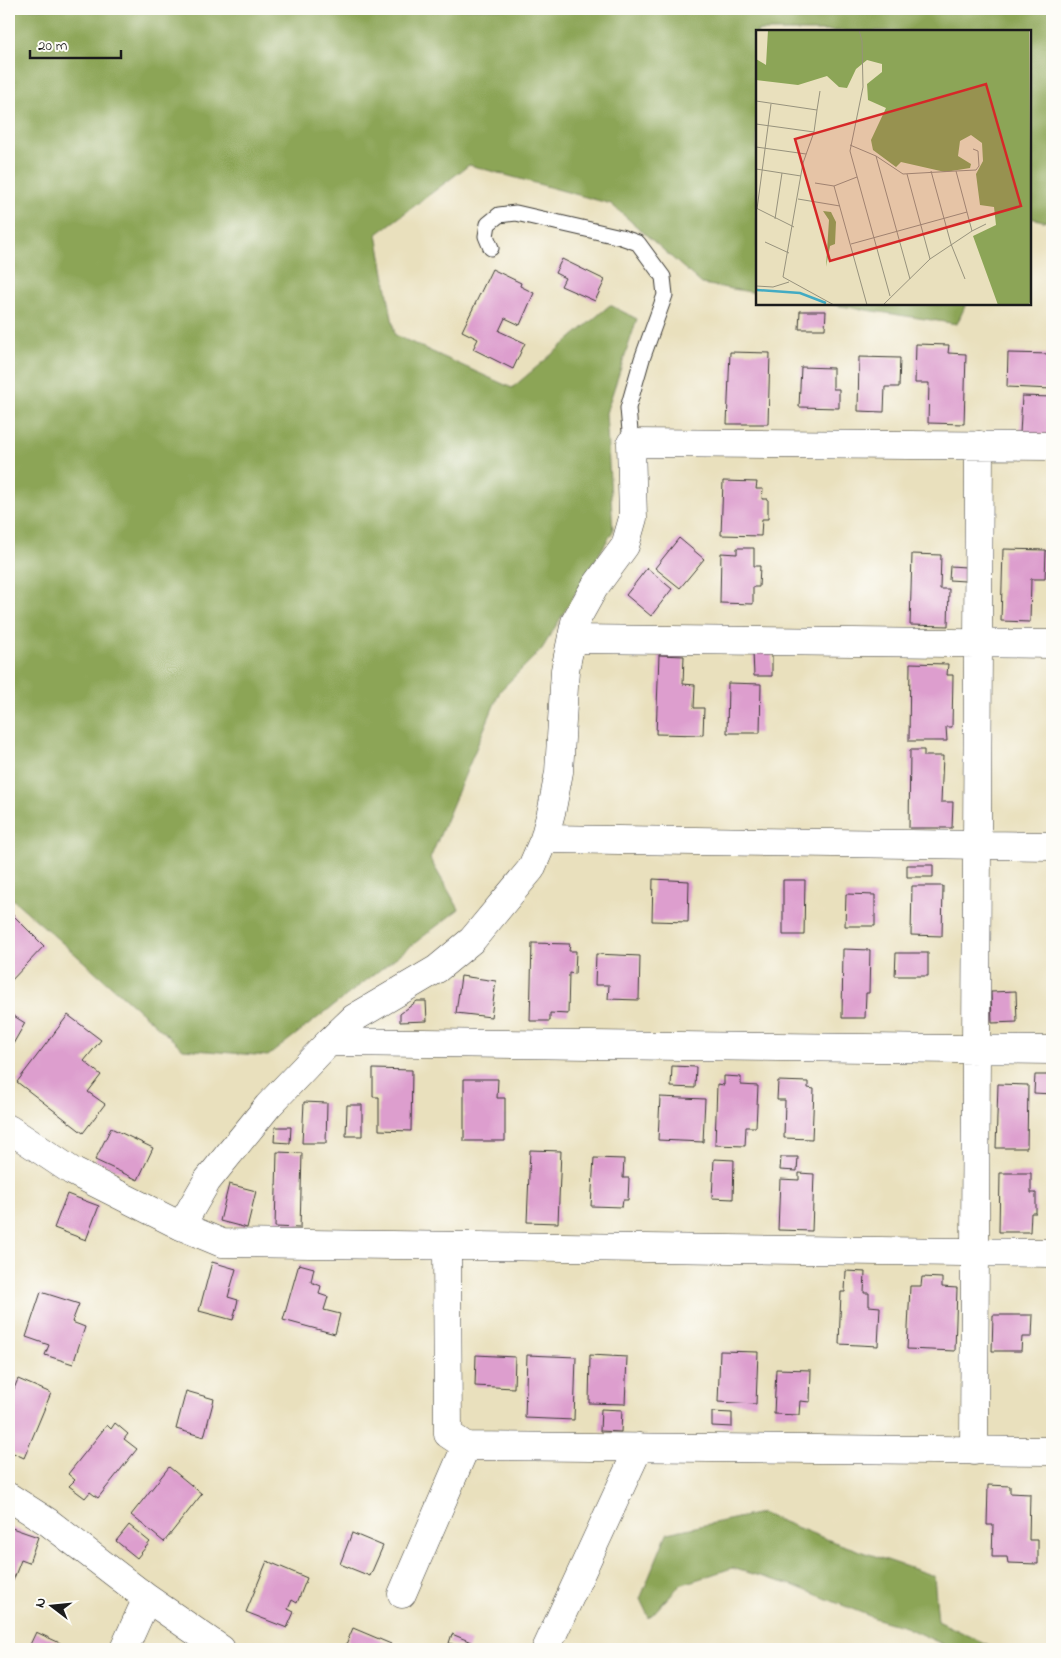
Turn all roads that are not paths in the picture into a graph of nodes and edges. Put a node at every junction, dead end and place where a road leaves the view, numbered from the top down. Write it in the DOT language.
graph roads {
  1 [pos="491,248"];
  2 [pos="631,443"];
  3 [pos="979,445"];
  4 [pos="1052,446"];
  5 [pos="572,639"];
  6 [pos="978,644"];
  7 [pos="1052,644"];
  8 [pos="544,839"];
  9 [pos="977,846"];
  10 [pos="1052,846"];
  11 [pos="329,1042"];
  12 [pos="976,1048"];
  13 [pos="1052,1050"];
  14 [pos="9,1128"];
  15 [pos="181,1226"];
  16 [pos="447,1246"];
  17 [pos="974,1252"];
  18 [pos="1052,1253"];
  19 [pos="466,1446"];
  20 [pos="639,1447"];
  21 [pos="974,1451"];
  22 [pos="1052,1452"];
  23 [pos="9,1497"];
  24 [pos="402,1594"];
  25 [pos="147,1598"];
  26 [pos="124,1649"];
  27 [pos="221,1649"];
  28 [pos="546,1649"];
  1 -- 2 [label="lane"];
  2 -- 3 [label="street"];
  2 -- 5 [label="street"];
  3 -- 4 [label="street"];
  3 -- 6 [label="street"];
  5 -- 6 [label="street"];
  5 -- 8 [label="street"];
  6 -- 7 [label="street"];
  6 -- 9 [label="street"];
  8 -- 9 [label="street"];
  8 -- 11 [label="street"];
  9 -- 10 [label="street"];
  9 -- 12 [label="street"];
  11 -- 12 [label="street"];
  11 -- 15 [label="street"];
  12 -- 13 [label="street"];
  12 -- 17 [label="street"];
  14 -- 15 [label="street"];
  15 -- 16 [label="street"];
  16 -- 17 [label="street"];
  16 -- 19 [label="street"];
  17 -- 18 [label="street"];
  17 -- 21 [label="street"];
  19 -- 20 [label="street"];
  19 -- 24 [label="street"];
  20 -- 21 [label="street"];
  20 -- 28 [label="street"];
  21 -- 22 [label="street"];
  23 -- 25 [label="street"];
  25 -- 26 [label="street"];
  25 -- 27 [label="street"];
}
